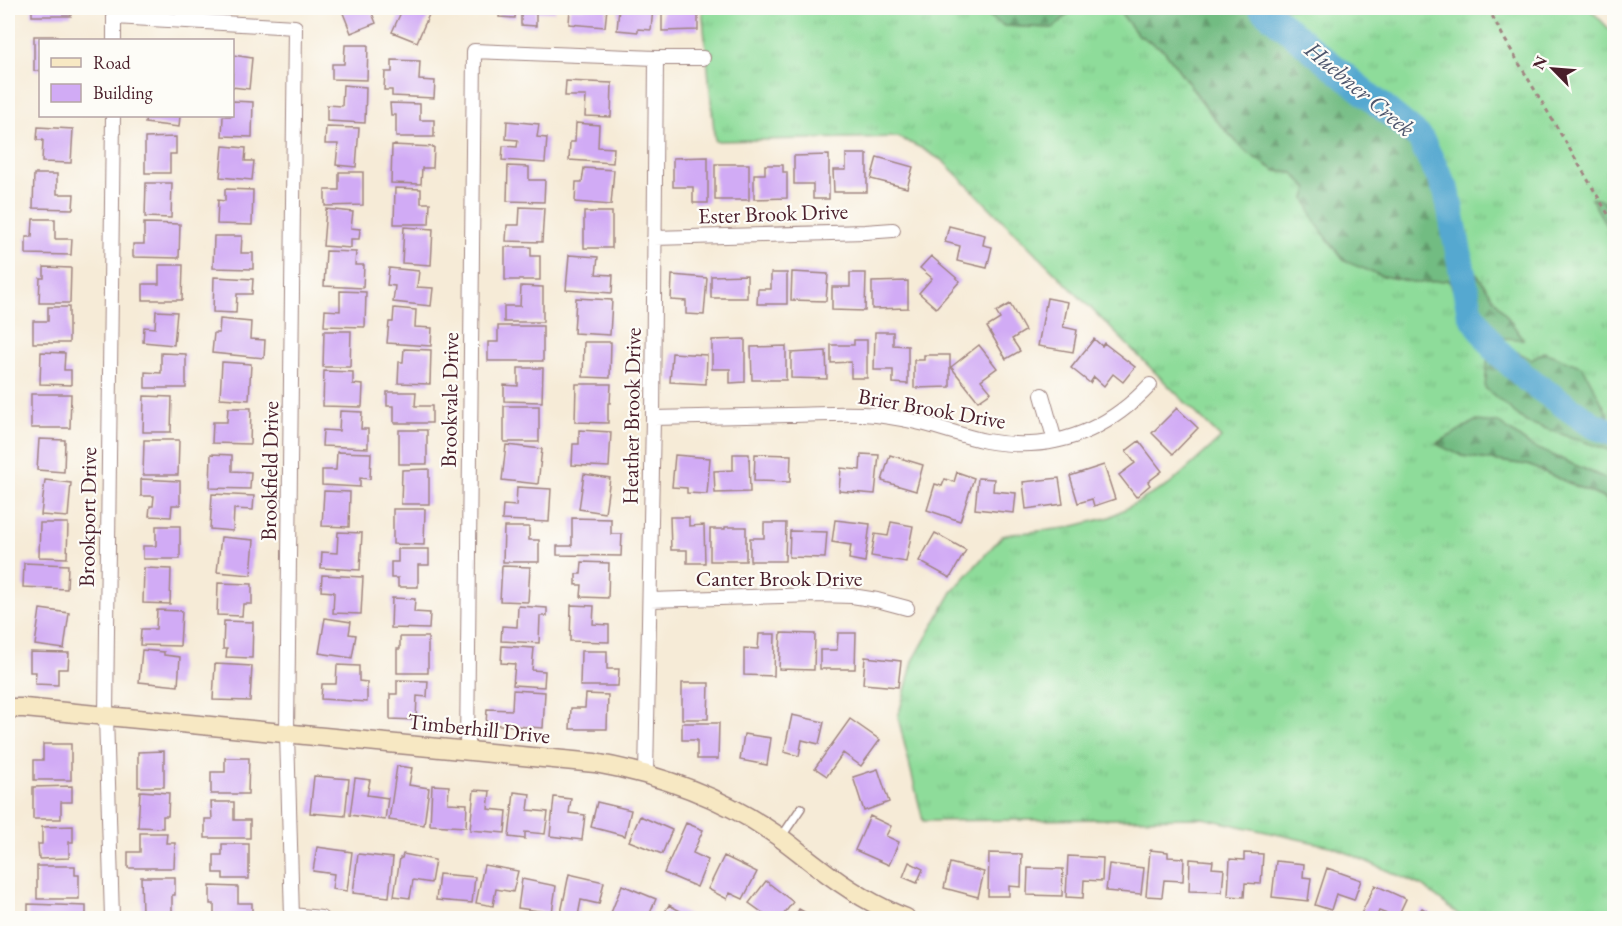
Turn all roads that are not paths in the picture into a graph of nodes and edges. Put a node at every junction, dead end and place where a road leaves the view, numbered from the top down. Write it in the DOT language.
graph roads {
  1 [pos="114,39"];
  2 [pos="656,58"];
  3 [pos="704,58"];
  4 [pos="113,117"];
  5 [pos="893,230"];
  6 [pos="654,238"];
  7 [pos="1150,385"];
  8 [pos="1042,395"];
  9 [pos="653,418"];
  10 [pos="1055,441"];
  11 [pos="650,600"];
  12 [pos="907,608"];
  13 [pos="8,708"];
  14 [pos="106,716"];
  15 [pos="287,733"];
  16 [pos="466,751"];
  17 [pos="646,775"];
  18 [pos="801,808"];
  19 [pos="780,838"];
  20 [pos="292,917"];
  21 [pos="112,918"];
  22 [pos="321,918"];
  23 [pos="906,918"];
  1 -- 15 [label="street, Brookfield Drive"];
  2 -- 3 [label="street"];
  2 -- 6 [label="street, Heather Brook Drive"];
  2 -- 16 [label="street, Brookvale Drive"];
  4 -- 14 [label="street, Brookport Drive"];
  5 -- 6 [label="street, Ester Brook Drive"];
  6 -- 9 [label="street, Heather Brook Drive"];
  7 -- 10 [label="street, Brier Brook Drive"];
  8 -- 10 [label="street"];
  9 -- 10 [label="street, Brier Brook Drive"];
  9 -- 11 [label="street, Heather Brook Drive"];
  11 -- 12 [label="street, Canter Brook Drive"];
  11 -- 17 [label="street, Heather Brook Drive"];
  13 -- 14 [label="street, Timberhill Drive"];
  14 -- 15 [label="street, Timberhill Drive"];
  14 -- 21 [label="street, Brookport Drive"];
  15 -- 16 [label="street, Timberhill Drive"];
  15 -- 20 [label="street, Brookfield Drive"];
  16 -- 17 [label="street, Timberhill Drive"];
  17 -- 19 [label="street, Timberhill Drive"];
  18 -- 19 [label="lane"];
  19 -- 23 [label="street, Timberhill Drive"];
  20 -- 22 [label="street"];
}
